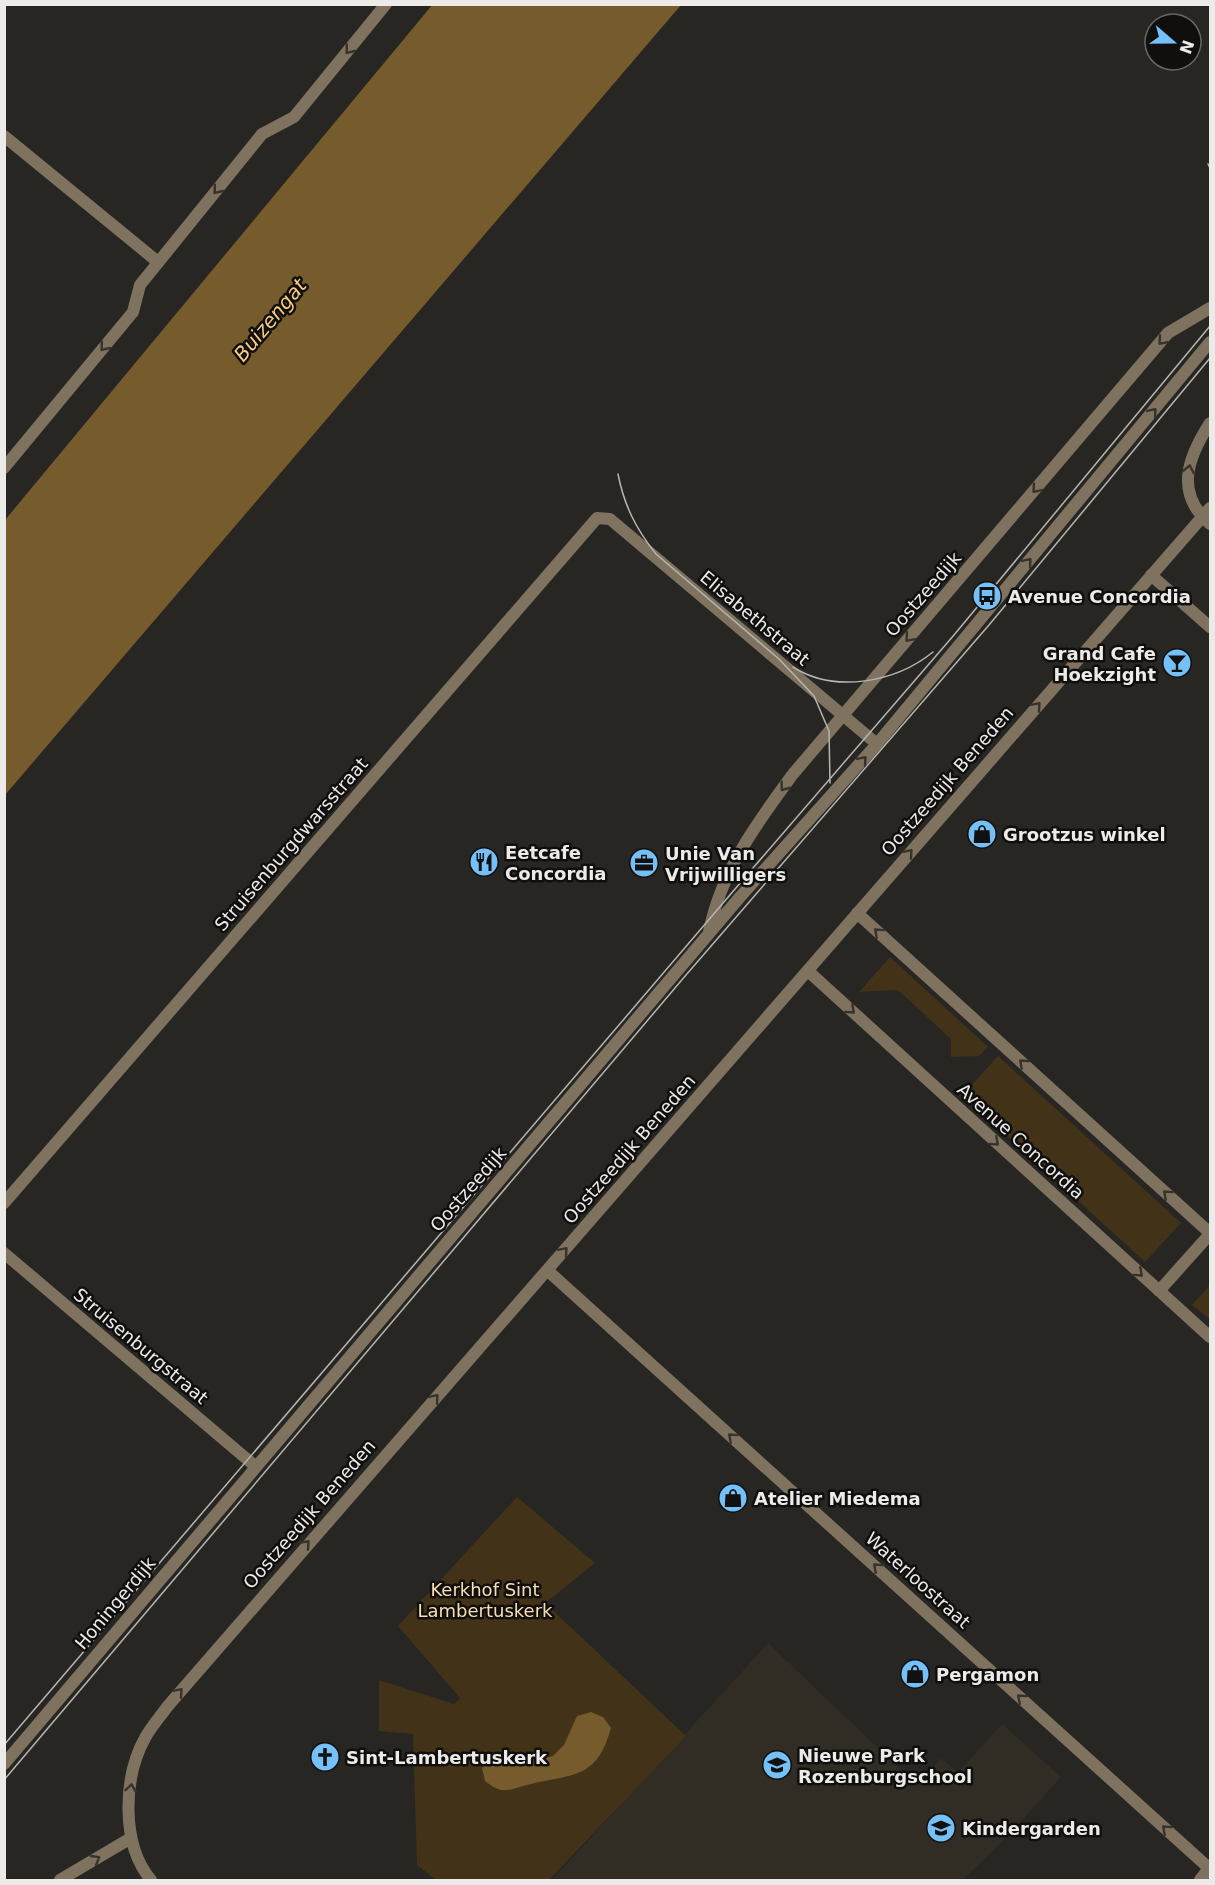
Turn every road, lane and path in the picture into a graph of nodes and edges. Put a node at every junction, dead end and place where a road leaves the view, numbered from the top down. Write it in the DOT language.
graph roads {
  1 [pos="386,4"];
  2 [pos="4,136"];
  3 [pos="158,262"];
  4 [pos="1210,309"];
  5 [pos="1210,342"];
  6 [pos="1210,423"];
  7 [pos="4,468"];
  8 [pos="1208,516"];
  9 [pos="610,519"];
  10 [pos="1151,575"];
  11 [pos="1210,627"];
  12 [pos="843,715"];
  13 [pos="877,744"];
  14 [pos="857,913"];
  15 [pos="708,936"];
  16 [pos="808,971"];
  17 [pos="4,1203"];
  18 [pos="1210,1234"];
  19 [pos="4,1253"];
  20 [pos="547,1270"];
  21 [pos="1159,1291"];
  22 [pos="1210,1337"];
  23 [pos="255,1466"];
  24 [pos="4,1764"];
  25 [pos="131,1838"];
  26 [pos="1210,1868"];
  27 [pos="144,1878"];
  28 [pos="60,1881"];
  29 [pos="1200,1881"];
  1 -- 3 [label="street, one-way"];
  2 -- 3 [label="street"];
  3 -- 7 [label="street, one-way"];
  4 -- 12 [label="street, Oostzeedijk, one-way"];
  13 -- 5 [label="street, Oostzeedijk, one-way"];
  8 -- 6 [label="street, one-way"];
  8 -- 10 [label="street, Oostzeedijk Beneden"];
  9 -- 12 [label="street, Elisabethstraat"];
  9 -- 17 [label="street, Struisenburgdwarsstraat"];
  10 -- 11 [label="street"];
  14 -- 10 [label="street, Oostzeedijk Beneden, one-way"];
  12 -- 13 [label="street, Elisabethstraat"];
  12 -- 15 [label="street, Oostzeedijk, one-way"];
  15 -- 13 [label="street, Oostzeedijk, one-way"];
  14 -- 16 [label="street, Oostzeedijk Beneden"];
  18 -- 14 [label="street, one-way"];
  15 -- 23 [label="street, Oostzeedijk"];
  20 -- 16 [label="street, Oostzeedijk Beneden, one-way"];
  16 -- 21 [label="street, Avenue Concordia, one-way"];
  18 -- 21 [label="street"];
  19 -- 23 [label="street, Struisenburgstraat"];
  25 -- 20 [label="street, Oostzeedijk Beneden, one-way"];
  26 -- 20 [label="street, Waterloostraat, one-way"];
  21 -- 22 [label="street, Avenue Concordia"];
  23 -- 24 [label="street, Honingerdijk"];
  25 -- 27 [label="street, Oostzeedijk Beneden"];
  28 -- 25 [label="street, one-way"];
  26 -- 29 [label="street"];
}
